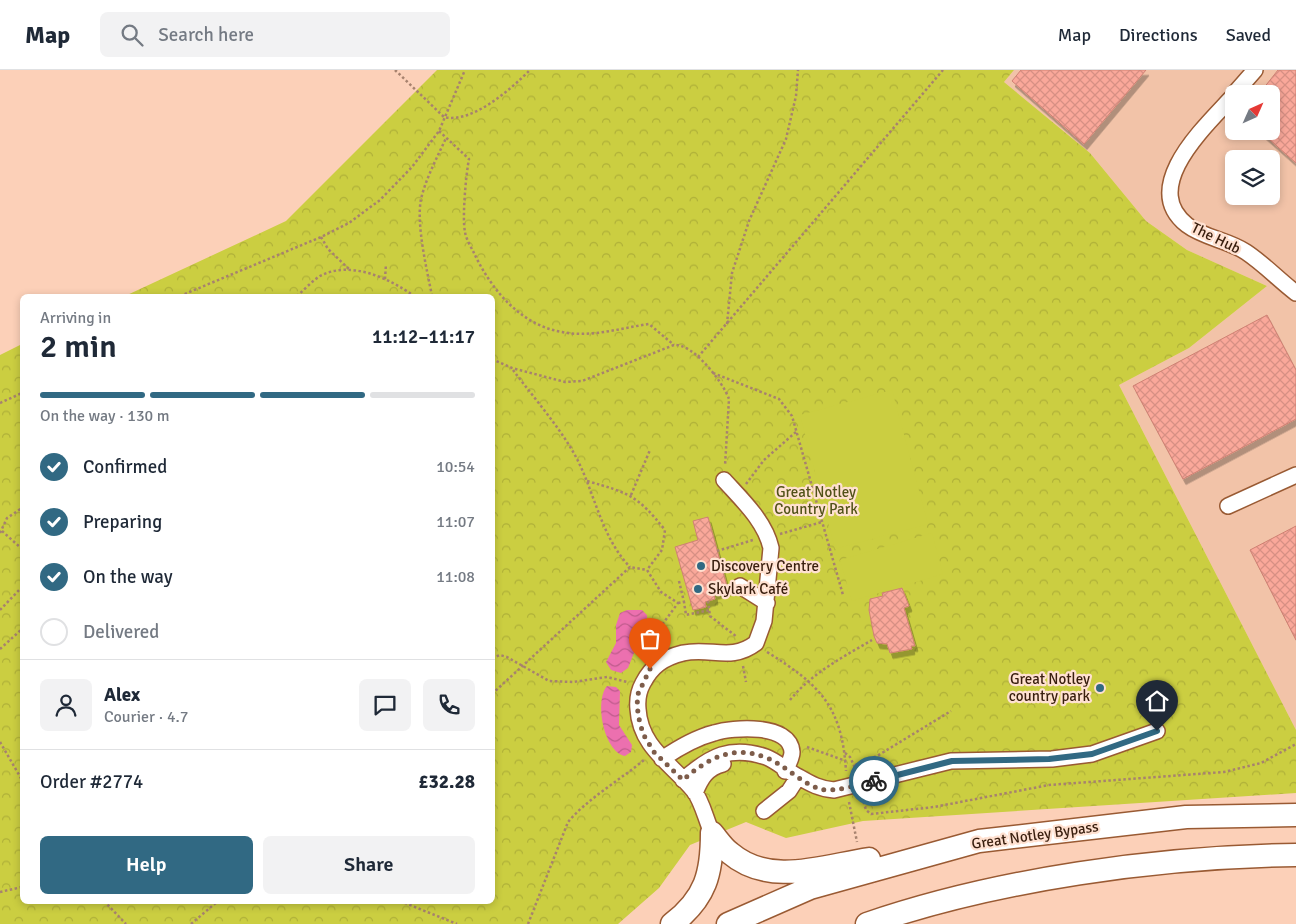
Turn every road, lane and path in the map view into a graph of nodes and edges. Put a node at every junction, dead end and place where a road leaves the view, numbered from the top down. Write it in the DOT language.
graph roads {
  1 [pos="395,70"];
  2 [pos="465,70"];
  3 [pos="530,70"];
  4 [pos="798,70"];
  5 [pos="943,70"];
  6 [pos="1255,70"];
  7 [pos="1242,85"];
  8 [pos="1225,105"];
  9 [pos="444,116"];
  10 [pos="439,131"];
  11 [pos="446,138"];
  12 [pos="321,237"];
  13 [pos="386,264"];
  14 [pos="350,270"];
  15 [pos="384,279"];
  16 [pos="1296,293"];
  17 [pos="185,294"];
  18 [pos="298,294"];
  19 [pos="410,294"];
  20 [pos="432,294"];
  21 [pos="727,326"];
  22 [pos="674,345"];
  23 [pos="698,357"];
  24 [pos="495,360"];
  25 [pos="512,368"];
  26 [pos="712,372"];
  27 [pos="20,394"];
  28 [pos="0,402"];
  29 [pos="796,431"];
  30 [pos="650,450"];
  31 [pos="1296,475"];
  32 [pos="587,480"];
  33 [pos="724,480"];
  34 [pos="631,495"];
  35 [pos="738,496"];
  36 [pos="1228,506"];
  37 [pos="20,509"];
  38 [pos="1,532"];
  39 [pos="20,547"];
  40 [pos="630,567"];
  41 [pos="647,570"];
  42 [pos="679,581"];
  43 [pos="740,586"];
  44 [pos="20,589"];
  45 [pos="843,594"];
  46 [pos="708,601"];
  47 [pos="684,602"];
  48 [pos="678,603"];
  49 [pos="767,603"];
  50 [pos="0,610"];
  51 [pos="710,610"];
  52 [pos="20,631"];
  53 [pos="872,640"];
  54 [pos="750,643"];
  55 [pos="0,649"];
  56 [pos="495,657"];
  57 [pos="522,667"];
  58 [pos="650,669"];
  59 [pos="809,680"];
  60 [pos="641,686"];
  61 [pos="495,691"];
  62 [pos="790,700"];
  63 [pos="951,711"];
  64 [pos="1157,731"];
  65 [pos="0,742"];
  66 [pos="1296,744"];
  67 [pos="807,747"];
  68 [pos="845,752"];
  69 [pos="658,755"];
  70 [pos="846,761"];
  71 [pos="855,764"];
  72 [pos="792,774"];
  73 [pos="20,777"];
  74 [pos="683,780"];
  75 [pos="853,785"];
  76 [pos="695,793"];
  77 [pos="764,811"];
  78 [pos="1296,815"];
  79 [pos="712,833"];
  80 [pos="979,841"];
  81 [pos="857,842"];
  82 [pos="1296,856"];
  83 [pos="20,887"];
  84 [pos="0,892"];
  85 [pos="107,904"];
  86 [pos="214,904"];
  87 [pos="407,904"];
  88 [pos="126,924"];
  89 [pos="191,924"];
  90 [pos="456,924"];
  91 [pos="528,924"];
  92 [pos="672,924"];
  93 [pos="728,924"];
  94 [pos="867,924"];
  1 -- 9 [label="path"];
  2 -- 9 [label="path"];
  3 -- 9 [label="path"];
  4 -- 21 [label="path"];
  5 -- 21 [label="path"];
  6 -- 7 [label="street, The Hub"];
  8 -- 16 [label="street, The Hub"];
  9 -- 10 [label="path"];
  10 -- 11 [label="path"];
  10 -- 12 [label="path"];
  11 -- 20 [label="path"];
  11 -- 22 [label="path"];
  12 -- 14 [label="path"];
  12 -- 17 [label="path"];
  13 -- 15 [label="path"];
  14 -- 15 [label="path"];
  14 -- 18 [label="path"];
  15 -- 19 [label="path"];
  21 -- 23 [label="path"];
  22 -- 23 [label="path"];
  22 -- 25 [label="path"];
  23 -- 26 [label="path"];
  24 -- 25 [label="path"];
  25 -- 32 [label="path"];
  26 -- 29 [label="path"];
  26 -- 33 [label="path"];
  27 -- 28 [label="path"];
  29 -- 35 [label="path"];
  29 -- 45 [label="path"];
  30 -- 34 [label="path"];
  31 -- 36 [label="street"];
  32 -- 34 [label="path"];
  32 -- 40 [label="path"];
  33 -- 35 [label="street"];
  34 -- 41 [label="path"];
  35 -- 49 [label="street"];
  37 -- 38 [label="path"];
  38 -- 39 [label="path"];
  40 -- 41 [label="path"];
  40 -- 57 [label="path"];
  41 -- 48 [label="path"];
  42 -- 47 [label="path"];
  43 -- 49 [label="street"];
  44 -- 50 [label="path"];
  46 -- 51 [label="path"];
  47 -- 48 [label="path"];
  47 -- 51 [label="path"];
  48 -- 58 [label="path"];
  49 -- 54 [label="street"];
  51 -- 54 [label="path"];
  52 -- 55 [label="path"];
  53 -- 59 [label="path"];
  54 -- 58 [label="street"];
  54 -- 59 [label="path"];
  56 -- 57 [label="path"];
  57 -- 60 [label="path"];
  57 -- 61 [label="path"];
  58 -- 60 [label="street"];
  59 -- 62 [label="path"];
  59 -- 68 [label="path"];
  60 -- 69 [label="street"];
  63 -- 71 [label="path"];
  64 -- 75 [label="street"];
  65 -- 73 [label="path"];
  66 -- 75 [label="path"];
  67 -- 70 [label="path"];
  68 -- 70 [label="path"];
  68 -- 71 [label="path"];
  69 -- 72 [label="street"];
  69 -- 74 [label="street"];
  69 -- 91 [label="path"];
  70 -- 75 [label="path"];
  71 -- 75 [label="path"];
  72 -- 74 [label="street"];
  72 -- 75 [label="street"];
  72 -- 76 [label="street"];
  72 -- 77 [label="street"];
  74 -- 76 [label="street"];
  75 -- 81 [label="path"];
  76 -- 79 [label="street"];
  78 -- 80 [label="highway, Great Notley Bypass"];
  79 -- 80 [label="highway"];
  79 -- 92 [label="highway"];
  80 -- 93 [label="highway, Great Notley Bypass"];
  82 -- 94 [label="highway"];
  83 -- 84 [label="path"];
  85 -- 88 [label="path"];
  86 -- 89 [label="path"];
  87 -- 90 [label="path"];
}
